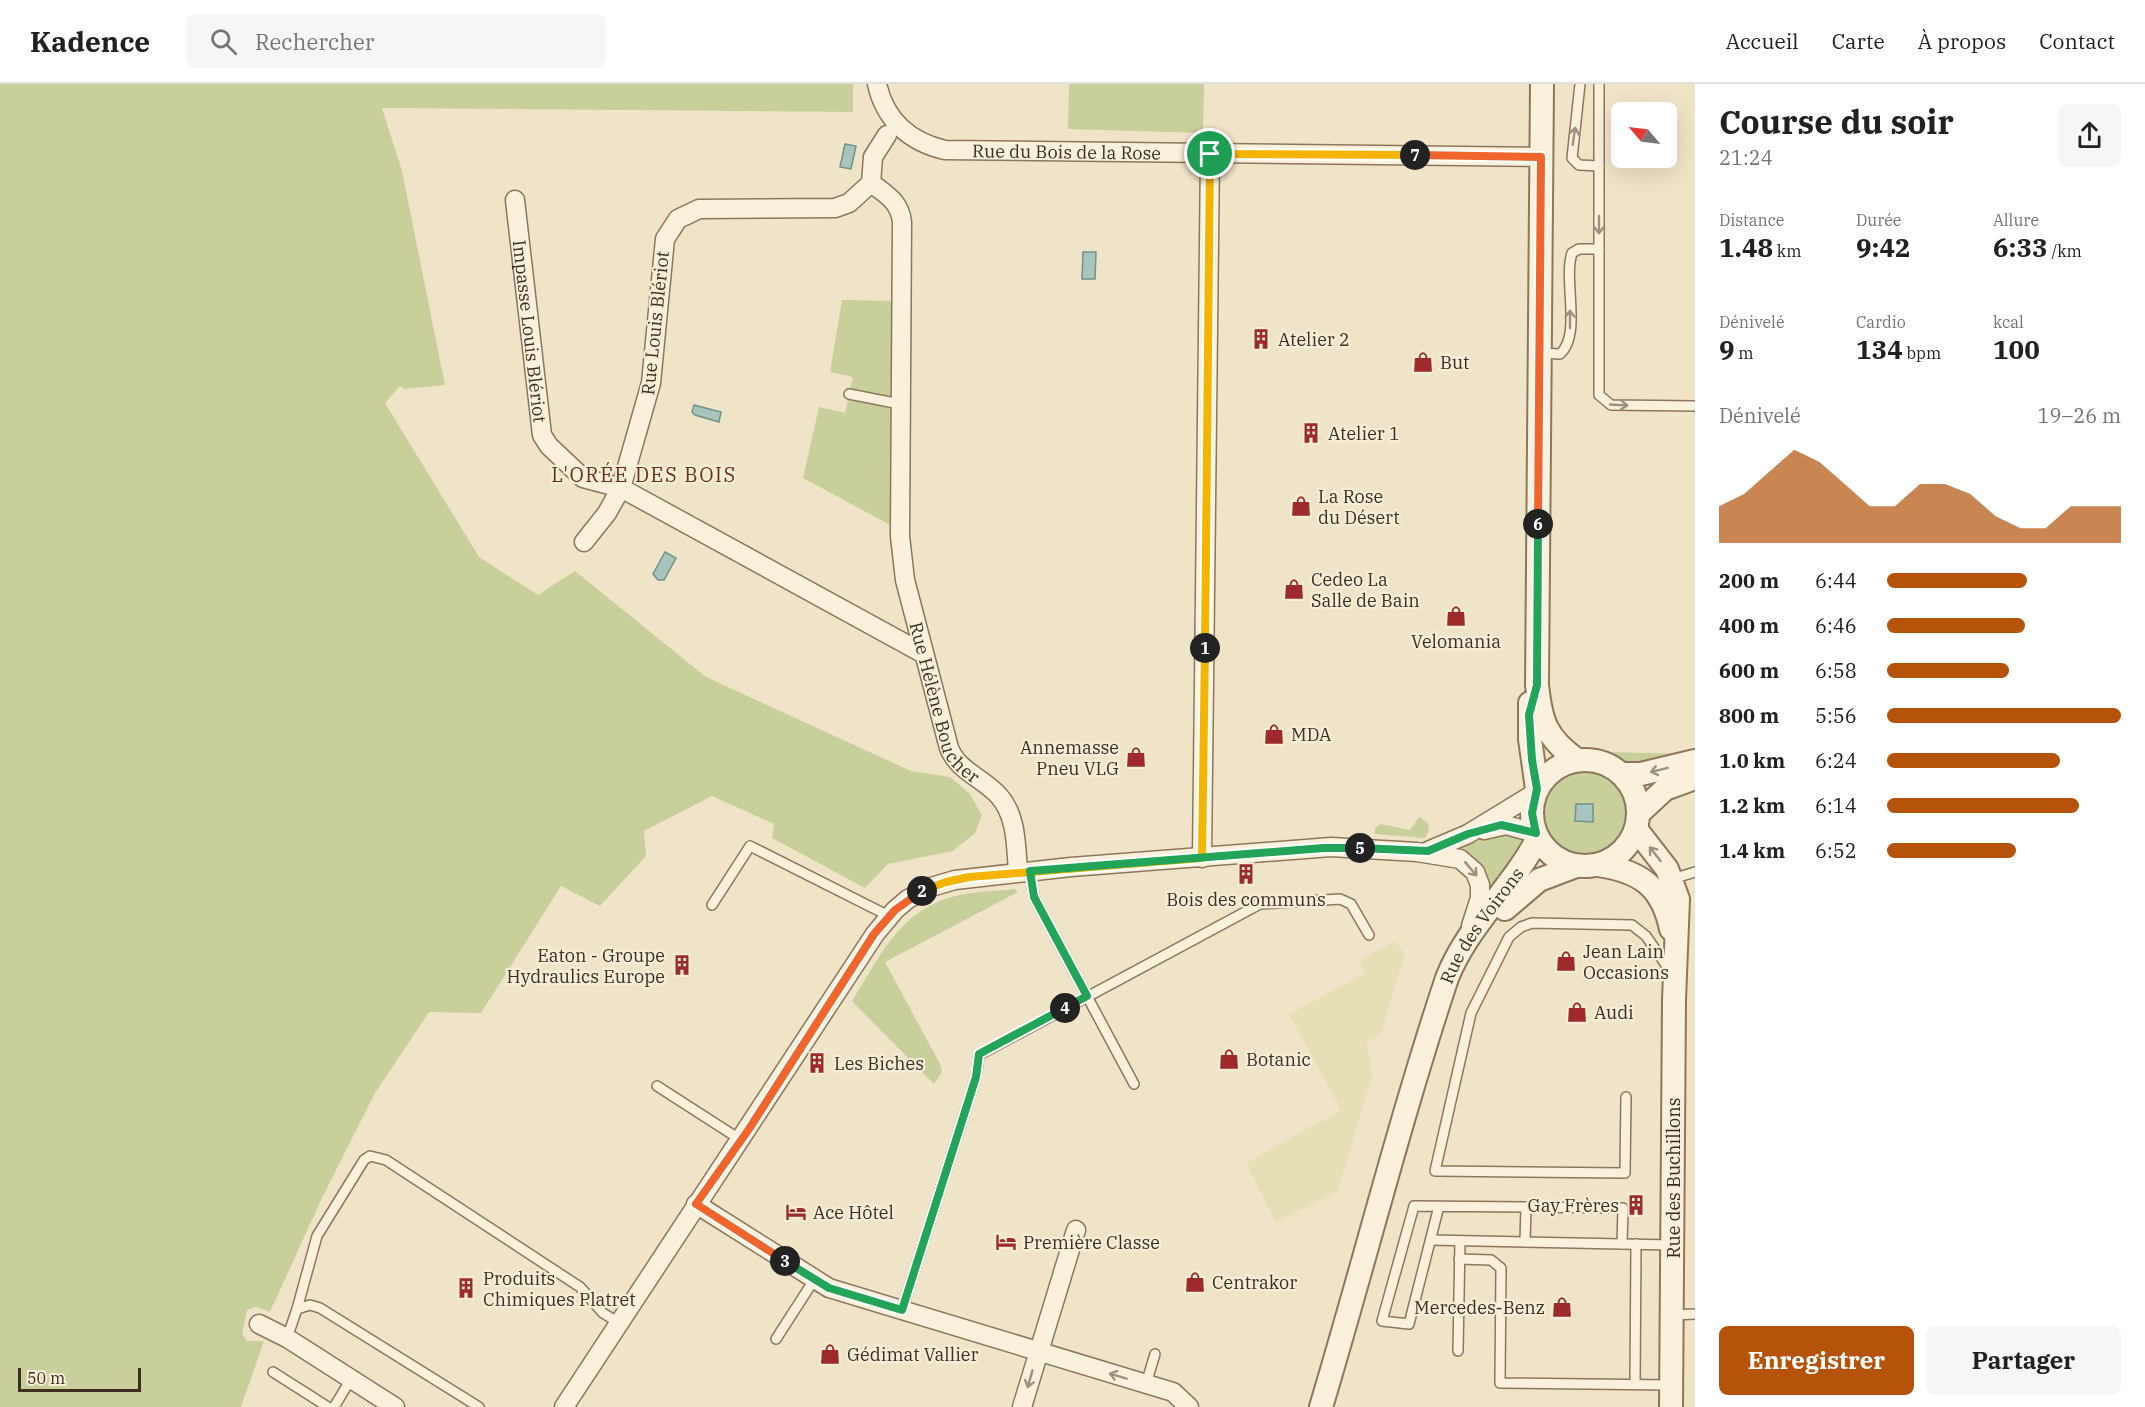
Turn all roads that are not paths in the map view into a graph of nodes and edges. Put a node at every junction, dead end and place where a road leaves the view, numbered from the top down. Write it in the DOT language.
graph roads {
  1 [pos="877,84"];
  2 [pos="1542,84"];
  3 [pos="1580,84"];
  4 [pos="1599,84"];
  5 [pos="887,135"];
  6 [pos="1210,154"];
  7 [pos="1541,157"];
  8 [pos="1599,166"];
  9 [pos="871,183"];
  10 [pos="515,200"];
  11 [pos="1599,249"];
  12 [pos="1539,353"];
  13 [pos="849,394"];
  14 [pos="900,404"];
  15 [pos="1695,406"];
  16 [pos="621,488"];
  17 [pos="584,542"];
  18 [pos="924,654"];
  19 [pos="1537,685"];
  20 [pos="1576,760"];
  21 [pos="1695,761"];
  22 [pos="1622,774"];
  23 [pos="1695,777"];
  24 [pos="1536,791"];
  25 [pos="1637,822"];
  26 [pos="1468,834"];
  27 [pos="1537,836"];
  28 [pos="1417,852"];
  29 [pos="1202,858"];
  30 [pos="1587,865"];
  31 [pos="1024,872"];
  32 [pos="1695,872"];
  33 [pos="1672,879"];
  34 [pos="1646,881"];
  35 [pos="712,905"];
  36 [pos="889,916"];
  37 [pos="1369,935"];
  38 [pos="1462,946"];
  39 [pos="1675,948"];
  40 [pos="1674,978"];
  41 [pos="1087,996"];
  42 [pos="1435,1018"];
  43 [pos="1134,1084"];
  44 [pos="657,1086"];
  45 [pos="1626,1097"];
  46 [pos="741,1140"];
  47 [pos="696,1204"];
  48 [pos="1439,1206"];
  49 [pos="1526,1207"];
  50 [pos="1375,1213"];
  51 [pos="1076,1230"];
  52 [pos="1431,1240"];
  53 [pos="1460,1241"];
  54 [pos="1525,1242"];
  55 [pos="1622,1244"];
  56 [pos="1636,1244"];
  57 [pos="1673,1245"];
  58 [pos="1459,1259"];
  59 [pos="814,1280"];
  60 [pos="297,1309"];
  61 [pos="902,1310"];
  62 [pos="1684,1315"];
  63 [pos="619,1323"];
  64 [pos="259,1324"];
  65 [pos="287,1338"];
  66 [pos="777,1339"];
  67 [pos="1038,1351"];
  68 [pos="1458,1351"];
  69 [pos="1155,1354"];
  70 [pos="273,1372"];
  71 [pos="351,1379"];
  72 [pos="1146,1384"];
  73 [pos="1635,1384"];
  74 [pos="1672,1396"];
  75 [pos="328,1407"];
  76 [pos="334,1407"];
  77 [pos="395,1407"];
  78 [pos="480,1407"];
  79 [pos="564,1407"];
  80 [pos="1022,1407"];
  81 [pos="1189,1407"];
  82 [pos="1308,1407"];
  83 [pos="1322,1407"];
  1 -- 6 [label="street, Rue du Bois de la Rose"];
  2 -- 7 [label="street"];
  8 -- 3 [label="lane, one-way"];
  4 -- 8 [label="lane"];
  5 -- 9 [label="street"];
  6 -- 7 [label="street, Rue du Bois de la Rose"];
  6 -- 29 [label="street"];
  7 -- 12 [label="street"];
  8 -- 11 [label="lane, one-way"];
  9 -- 14 [label="street, Rue Hélène Boucher"];
  9 -- 16 [label="street, Rue Louis Blériot"];
  10 -- 16 [label="street, Impasse Louis Blériot"];
  12 -- 11 [label="lane, one-way"];
  11 -- 15 [label="lane, one-way"];
  12 -- 19 [label="street"];
  13 -- 14 [label="lane"];
  14 -- 18 [label="street, Rue Hélène Boucher"];
  16 -- 17 [label="street, Rue Louis Blériot"];
  16 -- 18 [label="street"];
  18 -- 31 [label="street, Rue Hélène Boucher"];
  19 -- 20 [label="street"];
  19 -- 24 [label="street"];
  20 -- 22 [label="street"];
  20 -- 24 [label="street"];
  21 -- 22 [label="street, one-way"];
  22 -- 25 [label="street"];
  23 -- 25 [label="street"];
  24 -- 26 [label="street"];
  24 -- 27 [label="street"];
  25 -- 30 [label="street"];
  33 -- 25 [label="street, Rue des Buchillons, one-way"];
  26 -- 27 [label="street"];
  26 -- 28 [label="street"];
  27 -- 30 [label="street"];
  27 -- 38 [label="street, Rue des Voirons"];
  28 -- 29 [label="street"];
  28 -- 38 [label="street, one-way"];
  29 -- 31 [label="street"];
  30 -- 34 [label="street, Rue des Buchillons"];
  30 -- 42 [label="street, Rue des Voirons"];
  31 -- 36 [label="street"];
  31 -- 41 [label="lane"];
  32 -- 33 [label="lane"];
  33 -- 34 [label="lane"];
  33 -- 39 [label="street, Rue des Buchillons"];
  34 -- 39 [label="street, Rue des Buchillons"];
  35 -- 36 [label="lane"];
  36 -- 46 [label="street"];
  37 -- 41 [label="lane"];
  38 -- 42 [label="street, Rue des Voirons"];
  39 -- 40 [label="street, Rue des Buchillons"];
  40 -- 45 [label="lane"];
  40 -- 57 [label="street, Rue des Buchillons"];
  41 -- 43 [label="lane"];
  41 -- 61 [label="lane"];
  42 -- 50 [label="street, Rue des Voirons"];
  44 -- 46 [label="lane"];
  46 -- 47 [label="street"];
  47 -- 59 [label="street"];
  47 -- 63 [label="street"];
  48 -- 49 [label="lane"];
  48 -- 52 [label="lane"];
  48 -- 52 [label="lane"];
  49 -- 54 [label="lane"];
  49 -- 55 [label="lane"];
  50 -- 82 [label="street, Rue des Voirons"];
  50 -- 83 [label="street, Rue des Voirons"];
  51 -- 67 [label="street"];
  52 -- 53 [label="lane"];
  53 -- 54 [label="lane"];
  53 -- 58 [label="lane"];
  54 -- 55 [label="lane"];
  55 -- 56 [label="lane"];
  56 -- 57 [label="lane"];
  56 -- 73 [label="lane"];
  57 -- 62 [label="street, Rue des Buchillons"];
  58 -- 68 [label="lane"];
  58 -- 73 [label="lane"];
  59 -- 61 [label="street"];
  59 -- 66 [label="lane"];
  60 -- 63 [label="lane"];
  60 -- 65 [label="lane"];
  60 -- 78 [label="lane"];
  61 -- 67 [label="street"];
  62 -- 74 [label="street, Rue des Buchillons"];
  63 -- 79 [label="street"];
  64 -- 65 [label="street"];
  65 -- 71 [label="street"];
  72 -- 67 [label="street, one-way"];
  67 -- 80 [label="street, one-way"];
  69 -- 72 [label="lane"];
  70 -- 75 [label="lane"];
  71 -- 76 [label="lane"];
  71 -- 77 [label="street"];
  72 -- 81 [label="street"];
  73 -- 74 [label="lane"];
}
